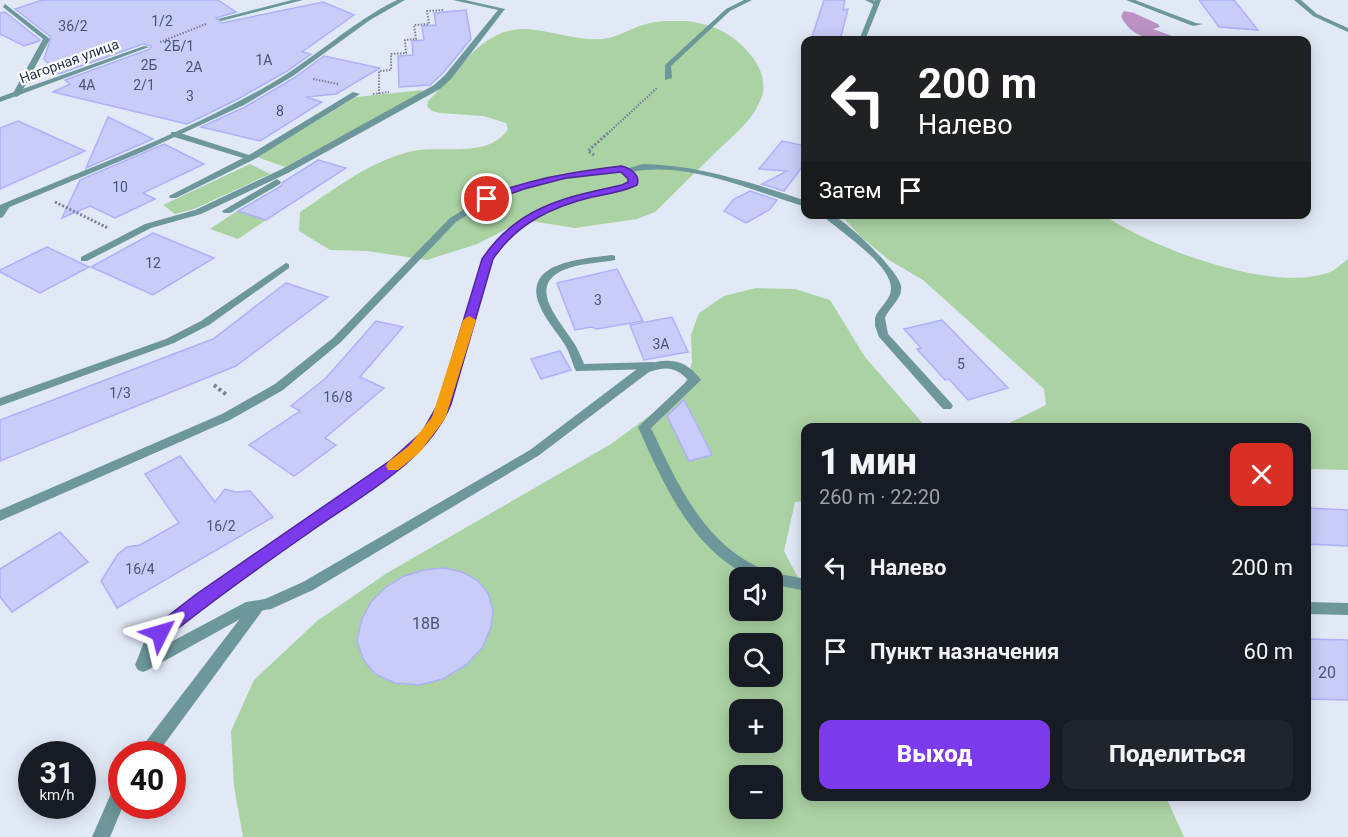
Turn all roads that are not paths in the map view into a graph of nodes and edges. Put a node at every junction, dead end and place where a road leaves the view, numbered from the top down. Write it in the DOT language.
graph roads {
  1 [pos="300,0"];
  2 [pos="402,0"];
  3 [pos="456,0"];
  4 [pos="749,0"];
  5 [pos="868,0"];
  6 [pos="1128,0"];
  7 [pos="1297,0"];
  8 [pos="877,2"];
  9 [pos="5,6"];
  10 [pos="221,19"];
  11 [pos="1200,24"];
  12 [pos="1348,30"];
  13 [pos="864,36"];
  14 [pos="146,47"];
  15 [pos="668,78"];
  16 [pos="356,94"];
  17 [pos="16,95"];
  18 [pos="0,100"];
  19 [pos="174,134"];
  20 [pos="325,149"];
  21 [pos="250,158"];
  22 [pos="626,170"];
  23 [pos="173,196"];
  24 [pos="801,203"];
  25 [pos="3,207"];
  26 [pos="227,212"];
  27 [pos="0,215"];
  28 [pos="831,219"];
  29 [pos="612,258"];
  30 [pos="84,259"];
  31 [pos="286,266"];
  32 [pos="653,366"];
  33 [pos="0,402"];
  34 [pos="947,406"];
  35 [pos="0,516"];
  36 [pos="748,567"];
  37 [pos="783,580"];
  38 [pos="801,584"];
  39 [pos="258,607"];
  40 [pos="1311,608"];
  41 [pos="1348,609"];
  42 [pos="157,741"];
  43 [pos="109,819"];
  44 [pos="101,837"];
  1 -- 10 [label="street"];
  2 -- 19 [label="street"];
  3 -- 20 [label="street"];
  4 -- 15 [label="street"];
  5 -- 8 [label="street"];
  6 -- 11 [label="street"];
  7 -- 12 [label="street"];
  8 -- 13 [label="street"];
  9 -- 17 [label="street"];
  14 -- 17 [label="street, Нагорная улица"];
  16 -- 21 [label="street"];
  17 -- 18 [label="street, Нагорная улица"];
  19 -- 21 [label="street"];
  19 -- 25 [label="street"];
  20 -- 26 [label="street"];
  20 -- 30 [label="street"];
  21 -- 23 [label="street"];
  22 -- 24 [label="street"];
  22 -- 35 [label="street"];
  22 -- 39 [label="street"];
  25 -- 27 [label="street"];
  28 -- 34 [label="street"];
  29 -- 32 [label="street"];
  31 -- 33 [label="street"];
  32 -- 36 [label="street"];
  32 -- 39 [label="street"];
  37 -- 38 [label="street"];
  39 -- 42 [label="street"];
  40 -- 41 [label="street"];
  43 -- 44 [label="street"];
}
